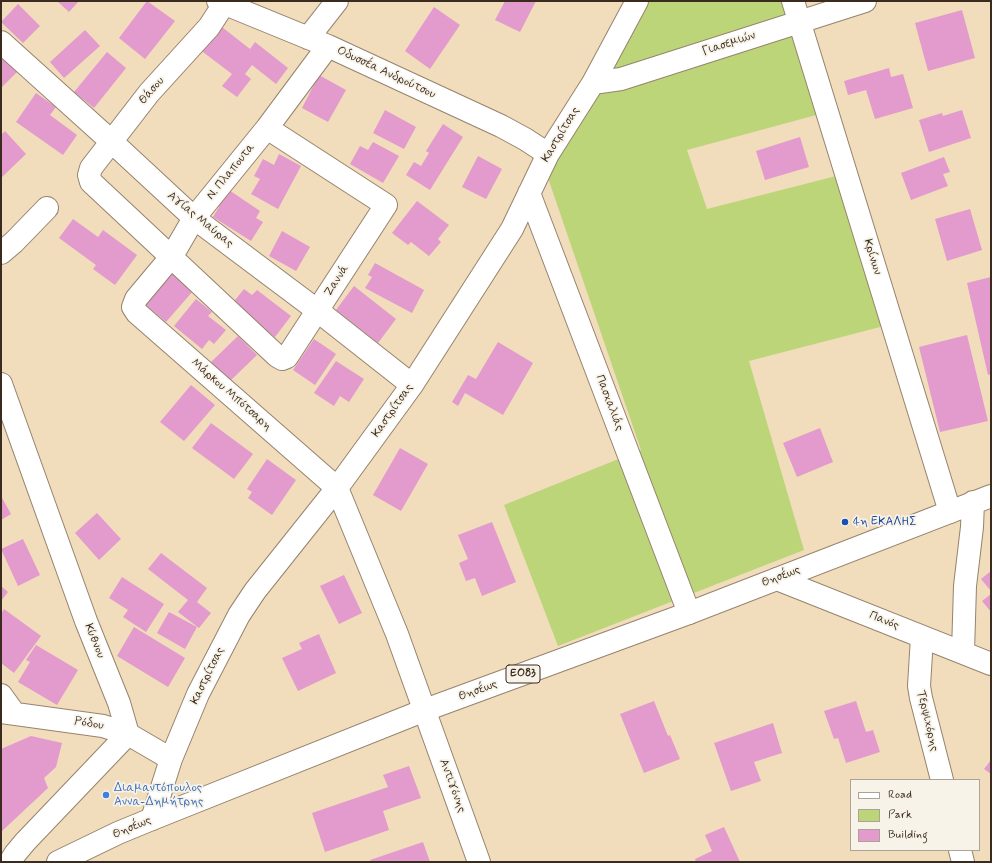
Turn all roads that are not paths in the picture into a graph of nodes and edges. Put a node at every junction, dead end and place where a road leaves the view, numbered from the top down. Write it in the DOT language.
graph roads {
  1 [pos="337,1"];
  2 [pos="637,1"];
  3 [pos="865,1"];
  4 [pos="221,3"];
  5 [pos="796,11"];
  6 [pos="308,38"];
  7 [pos="1,42"];
  8 [pos="328,46"];
  9 [pos="593,83"];
  10 [pos="267,128"];
  11 [pos="112,142"];
  12 [pos="548,154"];
  13 [pos="529,194"];
  14 [pos="47,208"];
  15 [pos="194,218"];
  16 [pos="1,253"];
  17 [pos="172,256"];
  18 [pos="136,299"];
  19 [pos="318,311"];
  20 [pos="1,384"];
  21 [pos="412,385"];
  22 [pos="337,488"];
  23 [pos="982,499"];
  24 [pos="950,512"];
  25 [pos="777,578"];
  26 [pos="689,613"];
  27 [pos="922,637"];
  28 [pos="963,652"];
  29 [pos="991,664"];
  30 [pos="1,694"];
  31 [pos="425,710"];
  32 [pos="7,712"];
  33 [pos="128,734"];
  34 [pos="171,759"];
  35 [pos="942,779"];
  36 [pos="152,819"];
  37 [pos="960,851"];
  38 [pos="10,862"];
  39 [pos="58,862"];
  40 [pos="479,862"];
  41 [pos="963,862"];
  1 -- 6 [label="street"];
  2 -- 9 [label="street, Καστρίτσας"];
  3 -- 5 [label="street, Γιασεμιών"];
  4 -- 6 [label="street, Οδυσσέα Ανδρούτσου"];
  4 -- 11 [label="street, Θάσου"];
  5 -- 9 [label="street, Γιασεμιών"];
  5 -- 24 [label="street, Κρίνων"];
  6 -- 8 [label="street, Οδυσσέα Ανδρούτσου"];
  7 -- 11 [label="street, Αγίας Μαύρας"];
  8 -- 10 [label="street, Ν. Πλαπουτα"];
  8 -- 12 [label="street, Οδυσσέα Ανδρούτσου"];
  9 -- 12 [label="street, Καστρίτσας"];
  10 -- 15 [label="street, Ν. Πλαπουτα"];
  10 -- 19 [label="street, Ζαννά"];
  11 -- 15 [label="street, Αγίας Μαύρας"];
  11 -- 17 [label="street, Θάσου"];
  12 -- 13 [label="street, Καστρίτσας"];
  13 -- 21 [label="street, Καστρίτσας"];
  13 -- 26 [label="street, Πασχαλιάς"];
  14 -- 16 [label="street"];
  15 -- 17 [label="street, Ν. Πλαπουτα"];
  15 -- 19 [label="street, Αγίας Μαύρας"];
  17 -- 18 [label="street, Ν. Πλαπουτα"];
  17 -- 19 [label="street, Ζαννά"];
  18 -- 22 [label="street, Μάρκου Μπότσαρη"];
  19 -- 21 [label="street, Αγίας Μαύρας"];
  20 -- 33 [label="street, Κύθνου"];
  21 -- 22 [label="street, Καστρίτσας"];
  22 -- 31 [label="street, Αντιγόνης"];
  22 -- 34 [label="street, Καστρίτσας"];
  23 -- 24 [label="street, Θησέως / ΕΟ83"];
  23 -- 28 [label="street"];
  24 -- 25 [label="street, Θησέως / ΕΟ83"];
  25 -- 26 [label="street, Θησέως / ΕΟ83"];
  25 -- 27 [label="street, Πανός"];
  26 -- 31 [label="street, Θησέως / ΕΟ83"];
  27 -- 28 [label="street, Πανός"];
  27 -- 35 [label="street, Τερψιχόρης"];
  28 -- 29 [label="street, Πανός"];
  30 -- 32 [label="street"];
  31 -- 36 [label="street, Θησέως / ΕΟ83"];
  31 -- 40 [label="street, Αντιγόνης"];
  32 -- 33 [label="street, Ρόδου"];
  33 -- 34 [label="street, Ρόδου"];
  33 -- 38 [label="street"];
  34 -- 36 [label="street, Καστρίτσας"];
  36 -- 39 [label="street, Θησέως / ΕΟ83"];
  37 -- 41 [label="street"];
}
